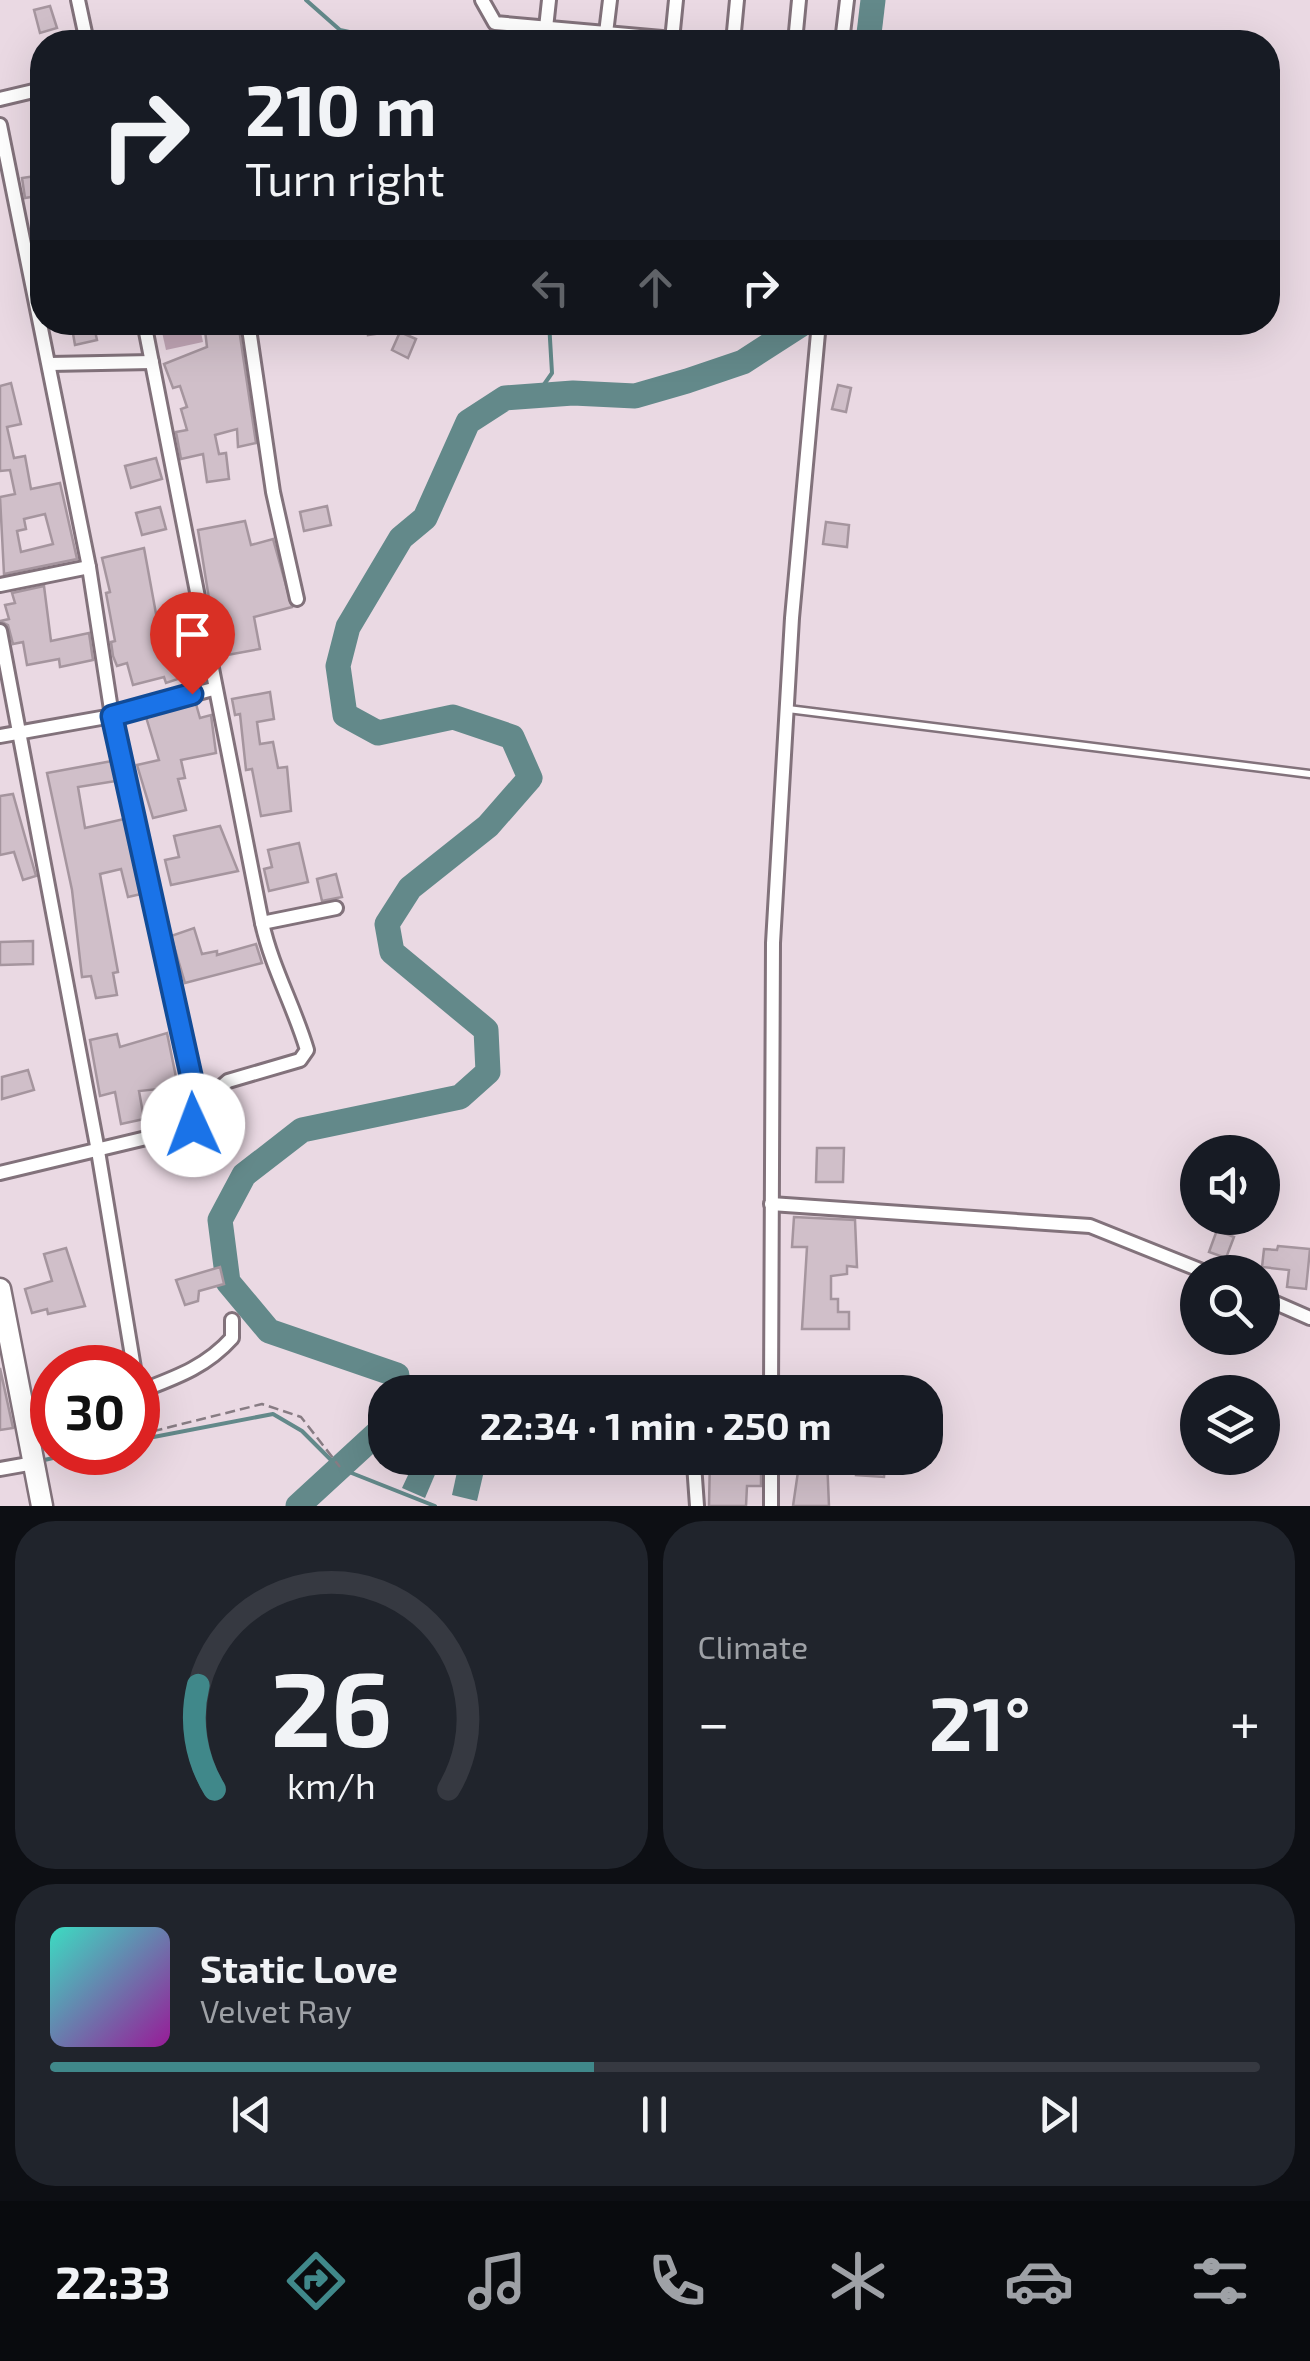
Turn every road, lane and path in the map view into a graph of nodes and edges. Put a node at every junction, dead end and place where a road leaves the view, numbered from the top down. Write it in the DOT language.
graph roads {
  1 [pos="78,0"];
  2 [pos="549,0"];
  3 [pos="610,0"];
  4 [pos="676,0"];
  5 [pos="737,0"];
  6 [pos="798,0"];
  7 [pos="848,0"];
  8 [pos="485,3"];
  9 [pos="546,28"];
  10 [pos="84,30"];
  11 [pos="570,30"];
  12 [pos="606,30"];
  13 [pos="673,30"];
  14 [pos="734,30"];
  15 [pos="796,30"];
  16 [pos="844,30"];
  17 [pos="30,92"];
  18 [pos="0,99"];
  19 [pos="0,125"];
  20 [pos="30,268"];
  21 [pos="44,335"];
  22 [pos="147,335"];
  23 [pos="250,335"];
  24 [pos="819,335"];
  25 [pos="152,362"];
  26 [pos="50,364"];
  27 [pos="89,567"];
  28 [pos="0,585"];
  29 [pos="297,598"];
  30 [pos="0,631"];
  31 [pos="213,689"];
  32 [pos="788,709"];
  33 [pos="112,716"];
  34 [pos="18,732"];
  35 [pos="0,736"];
  36 [pos="1310,774"];
  37 [pos="336,908"];
  38 [pos="262,923"];
  39 [pos="198,1107"];
  40 [pos="98,1151"];
  41 [pos="0,1173"];
  42 [pos="771,1204"];
  43 [pos="1180,1262"];
  44 [pos="0,1290"];
  45 [pos="1280,1306"];
  46 [pos="1310,1318"];
  47 [pos="232,1320"];
  48 [pos="130,1345"];
  49 [pos="771,1375"];
  50 [pos="160,1384"];
  51 [pos="30,1417"];
  52 [pos="25,1418"];
  53 [pos="160,1430"];
  54 [pos="30,1443"];
  55 [pos="30,1464"];
  56 [pos="340,1467"];
  57 [pos="0,1470"];
  58 [pos="36,1475"];
  59 [pos="695,1475"];
  60 [pos="771,1475"];
  61 [pos="42,1506"];
  62 [pos="697,1506"];
  63 [pos="772,1506"];
  1 -- 10 [label="street"];
  2 -- 9 [label="street"];
  3 -- 12 [label="street"];
  4 -- 13 [label="street"];
  5 -- 14 [label="street"];
  6 -- 15 [label="street"];
  7 -- 16 [label="street"];
  8 -- 9 [label="street"];
  9 -- 11 [label="street"];
  17 -- 18 [label="street"];
  19 -- 20 [label="street"];
  21 -- 26 [label="street"];
  22 -- 25 [label="street"];
  23 -- 29 [label="street"];
  24 -- 32 [label="street"];
  25 -- 26 [label="street"];
  25 -- 31 [label="street"];
  26 -- 27 [label="street"];
  27 -- 28 [label="street"];
  27 -- 33 [label="street"];
  30 -- 34 [label="street"];
  31 -- 33 [label="street"];
  31 -- 38 [label="street"];
  32 -- 36 [label="lane"];
  32 -- 42 [label="street"];
  33 -- 34 [label="street"];
  33 -- 39 [label="street"];
  34 -- 35 [label="street"];
  34 -- 40 [label="street"];
  37 -- 38 [label="street"];
  38 -- 39 [label="street"];
  39 -- 40 [label="street"];
  40 -- 41 [label="street"];
  40 -- 48 [label="street"];
  42 -- 43 [label="street"];
  42 -- 49 [label="street"];
  44 -- 52 [label="main road"];
  45 -- 46 [label="street"];
  47 -- 50 [label="street"];
  51 -- 52 [label="street"];
  52 -- 54 [label="main road"];
  53 -- 56 [label="path"];
  55 -- 57 [label="street"];
  58 -- 61 [label="main road"];
  59 -- 62 [label="street"];
  60 -- 63 [label="street"];
}
